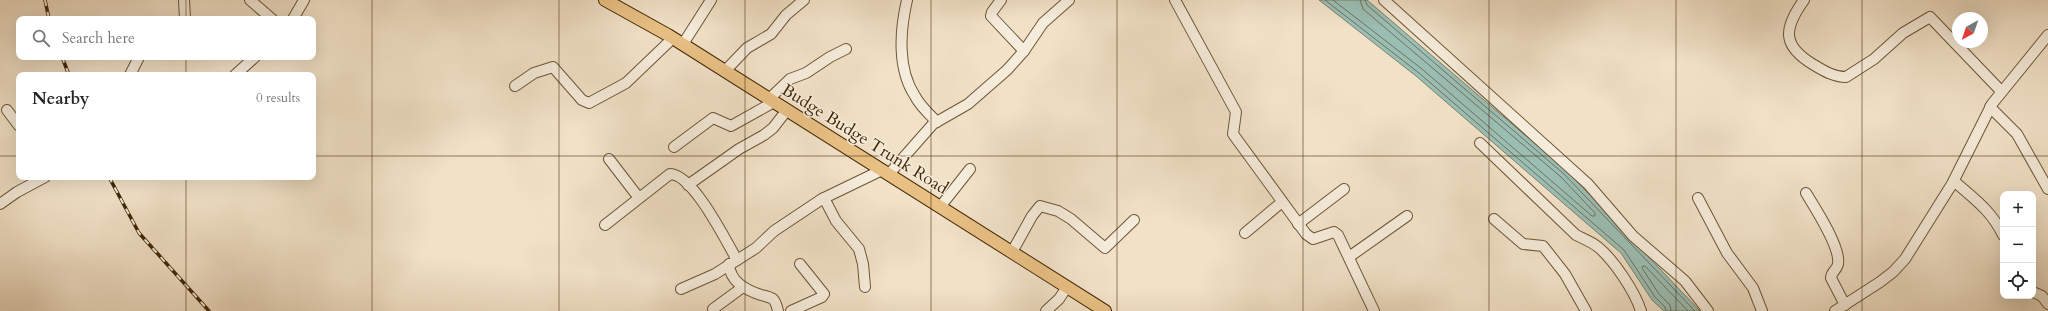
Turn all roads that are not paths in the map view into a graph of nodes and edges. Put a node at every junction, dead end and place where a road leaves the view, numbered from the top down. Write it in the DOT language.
graph roads {
  1 [pos="184,0"];
  2 [pos="250,0"];
  3 [pos="304,0"];
  4 [pos="605,0"];
  5 [pos="711,0"];
  6 [pos="804,0"];
  7 [pos="907,0"];
  8 [pos="1002,0"];
  9 [pos="1069,0"];
  10 [pos="1175,0"];
  11 [pos="1384,0"];
  12 [pos="1804,0"];
  13 [pos="185,16"];
  14 [pos="269,16"];
  15 [pos="295,16"];
  16 [pos="2047,38"];
  17 [pos="678,41"];
  18 [pos="846,49"];
  19 [pos="1024,51"];
  20 [pos="138,60"];
  21 [pos="252,60"];
  22 [pos="725,71"];
  23 [pos="132,72"];
  24 [pos="238,72"];
  25 [pos="515,86"];
  26 [pos="2001,91"];
  27 [pos="771,100"];
  28 [pos="1990,107"];
  29 [pos="7,110"];
  30 [pos="787,110"];
  31 [pos="16,122"];
  32 [pos="937,122"];
  33 [pos="1480,143"];
  34 [pos="674,147"];
  35 [pos="609,159"];
  36 [pos="970,169"];
  37 [pos="885,172"];
  38 [pos="39,180"];
  39 [pos="1954,181"];
  40 [pos="688,185"];
  41 [pos="1344,189"];
  42 [pos="2048,189"];
  43 [pos="1806,193"];
  44 [pos="639,198"];
  45 [pos="824,198"];
  46 [pos="1698,198"];
  47 [pos="1282,202"];
  48 [pos="0,204"];
  49 [pos="940,207"];
  50 [pos="1408,216"];
  51 [pos="1134,220"];
  52 [pos="1494,220"];
  53 [pos="1298,224"];
  54 [pos="604,225"];
  55 [pos="2000,229"];
  56 [pos="1245,233"];
  57 [pos="1012,252"];
  58 [pos="1350,257"];
  59 [pos="733,262"];
  60 [pos="800,264"];
  61 [pos="743,287"];
  62 [pos="865,287"];
  63 [pos="1067,287"];
  64 [pos="681,289"];
  65 [pos="2036,293"];
  66 [pos="2048,304"];
  67 [pos="1845,305"];
  68 [pos="713,308"];
  69 [pos="778,311"];
  70 [pos="791,311"];
  71 [pos="1046,311"];
  72 [pos="1105,311"];
  73 [pos="1374,311"];
  74 [pos="1586,311"];
  75 [pos="1641,311"];
  76 [pos="1708,311"];
  77 [pos="1762,311"];
  78 [pos="1835,311"];
  1 -- 13 [label="street"];
  2 -- 14 [label="street"];
  3 -- 15 [label="street"];
  4 -- 17 [label="main road, Budge Budge Trunk Road"];
  5 -- 17 [label="street"];
  6 -- 22 [label="street"];
  7 -- 32 [label="street"];
  8 -- 19 [label="street"];
  9 -- 19 [label="street"];
  10 -- 47 [label="street"];
  11 -- 76 [label="street"];
  12 -- 26 [label="street"];
  16 -- 26 [label="street"];
  17 -- 22 [label="main road, Budge Budge Trunk Road"];
  17 -- 25 [label="street"];
  18 -- 27 [label="street"];
  19 -- 32 [label="street"];
  20 -- 23 [label="street"];
  21 -- 24 [label="street"];
  22 -- 27 [label="main road, Budge Budge Trunk Road"];
  26 -- 28 [label="street"];
  27 -- 30 [label="main road, Budge Budge Trunk Road"];
  27 -- 34 [label="street"];
  28 -- 39 [label="street"];
  28 -- 42 [label="street"];
  29 -- 31 [label="street"];
  30 -- 37 [label="main road, Budge Budge Trunk Road"];
  30 -- 40 [label="street"];
  32 -- 37 [label="street"];
  33 -- 75 [label="street"];
  35 -- 44 [label="street"];
  36 -- 49 [label="street"];
  37 -- 45 [label="street"];
  37 -- 49 [label="main road, Budge Budge Trunk Road"];
  38 -- 48 [label="street"];
  39 -- 55 [label="street"];
  39 -- 67 [label="street"];
  40 -- 44 [label="street"];
  40 -- 59 [label="street"];
  41 -- 53 [label="street"];
  43 -- 67 [label="street"];
  44 -- 54 [label="street"];
  45 -- 59 [label="street"];
  45 -- 62 [label="street"];
  46 -- 77 [label="street"];
  47 -- 53 [label="street"];
  47 -- 56 [label="street"];
  49 -- 57 [label="main road, Budge Budge Trunk Road"];
  50 -- 58 [label="street"];
  51 -- 57 [label="street"];
  52 -- 74 [label="street"];
  53 -- 58 [label="street"];
  57 -- 63 [label="main road, Budge Budge Trunk Road"];
  58 -- 73 [label="street"];
  59 -- 61 [label="street"];
  59 -- 64 [label="street"];
  60 -- 70 [label="street"];
  61 -- 68 [label="street"];
  61 -- 69 [label="street"];
  63 -- 71 [label="street"];
  63 -- 72 [label="main road, Budge Budge Trunk Road"];
  65 -- 66 [label="street"];
  67 -- 78 [label="street"];
}
